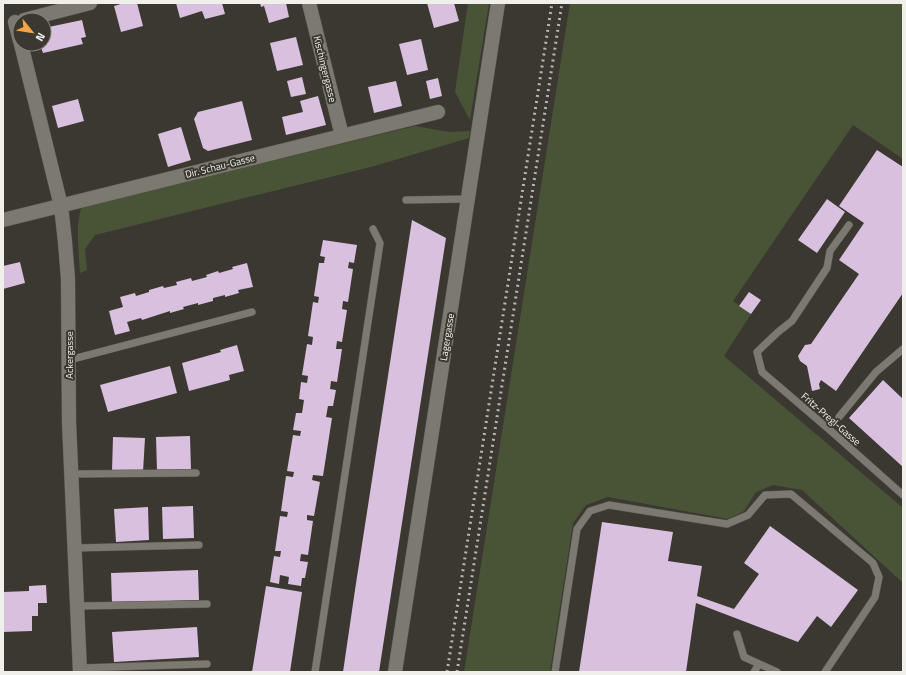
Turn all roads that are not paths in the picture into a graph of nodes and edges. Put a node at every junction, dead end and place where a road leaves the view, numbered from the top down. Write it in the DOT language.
graph roads {
  1 [pos="90,3"];
  2 [pos="309,3"];
  3 [pos="498,3"];
  4 [pos="52,13"];
  5 [pos="23,52"];
  6 [pos="438,112"];
  7 [pos="342,136"];
  8 [pos="468,199"];
  9 [pos="406,200"];
  10 [pos="61,206"];
  11 [pos="3,220"];
  12 [pos="849,225"];
  13 [pos="373,229"];
  14 [pos="252,312"];
  15 [pos="903,349"];
  16 [pos="69,360"];
  17 [pos="839,417"];
  18 [pos="196,473"];
  19 [pos="72,474"];
  20 [pos="903,495"];
  21 [pos="199,545"];
  22 [pos="75,548"];
  23 [pos="207,604"];
  24 [pos="77,606"];
  25 [pos="737,634"];
  26 [pos="207,664"];
  27 [pos="760,664"];
  28 [pos="80,670"];
  29 [pos="315,672"];
  30 [pos="395,672"];
  31 [pos="555,672"];
  32 [pos="754,672"];
  33 [pos="777,672"];
  34 [pos="825,672"];
  1 -- 4 [label="street"];
  2 -- 7 [label="street, Kischingergasse"];
  3 -- 8 [label="street, Lagergasse"];
  5 -- 10 [label="street, Ackergasse"];
  6 -- 7 [label="street, Dir. Schau-Gasse"];
  7 -- 10 [label="street, Dir. Schau-Gasse"];
  8 -- 9 [label="lane"];
  8 -- 30 [label="street, Lagergasse"];
  10 -- 11 [label="street, Dir. Schau-Gasse"];
  10 -- 16 [label="street, Ackergasse"];
  12 -- 20 [label="lane, Fritz-Pregl-Gasse"];
  13 -- 29 [label="lane"];
  14 -- 16 [label="lane"];
  15 -- 17 [label="lane"];
  16 -- 19 [label="street, Ackergasse"];
  18 -- 19 [label="lane"];
  19 -- 22 [label="street, Ackergasse"];
  21 -- 22 [label="lane"];
  22 -- 24 [label="street, Ackergasse"];
  23 -- 24 [label="lane"];
  24 -- 28 [label="street, Ackergasse"];
  25 -- 27 [label="lane"];
  26 -- 28 [label="lane"];
  27 -- 32 [label="lane"];
  27 -- 33 [label="lane"];
  31 -- 34 [label="lane"];
}
